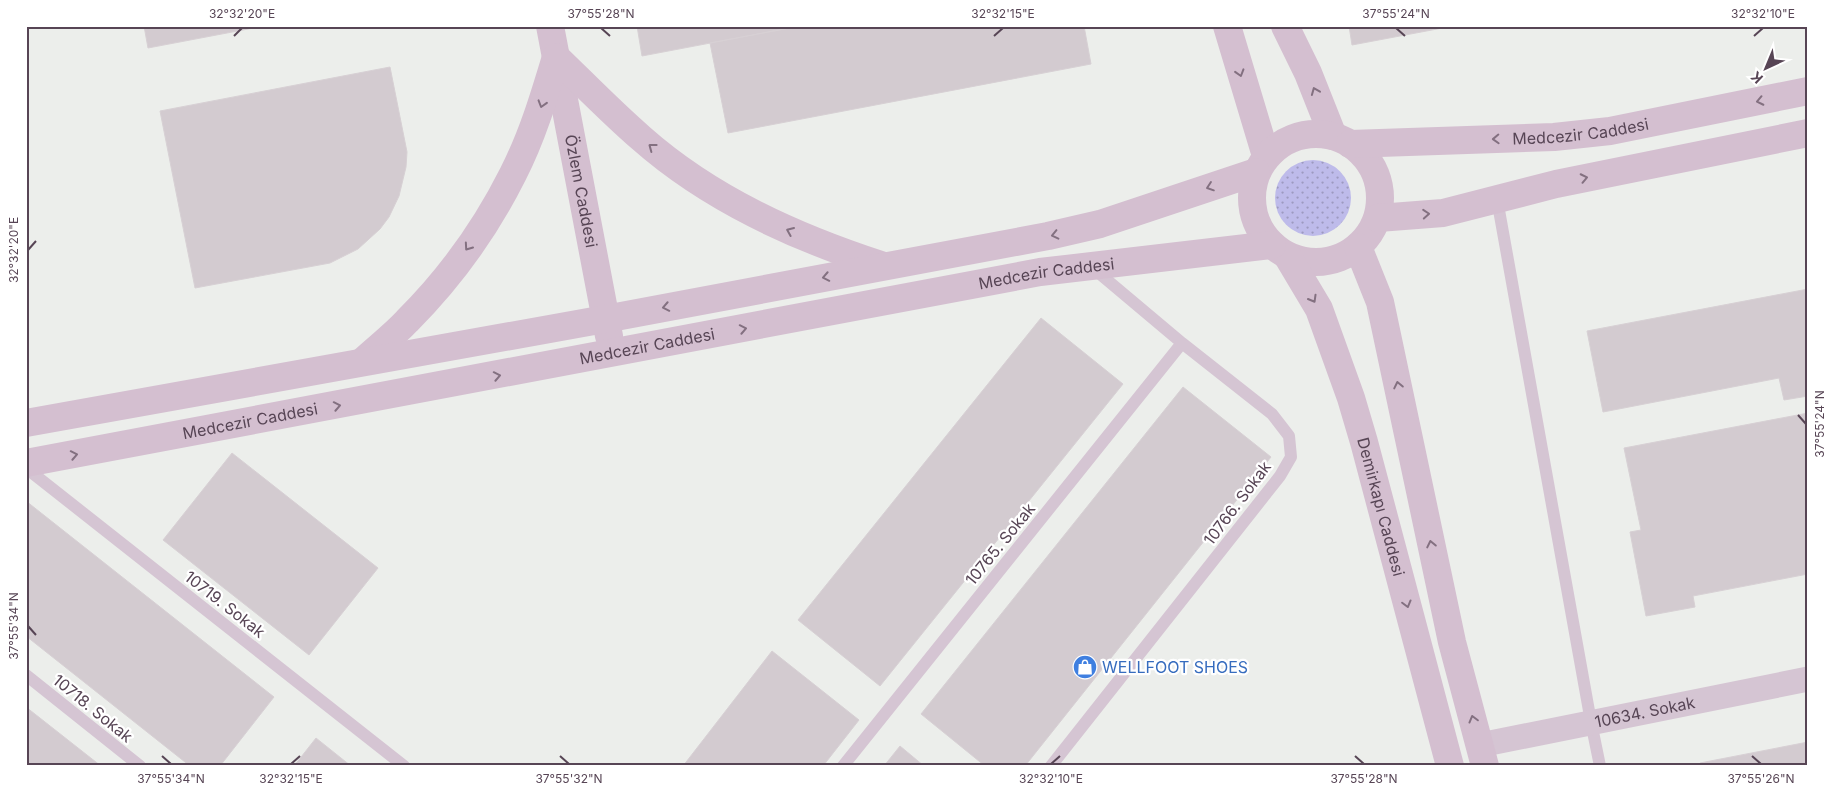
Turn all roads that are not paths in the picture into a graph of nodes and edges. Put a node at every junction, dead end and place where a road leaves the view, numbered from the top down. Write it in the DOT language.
graph roads {
  1 [pos="550,26"];
  2 [pos="1227,26"];
  3 [pos="1285,26"];
  4 [pos="556,57"];
  5 [pos="1808,91"];
  6 [pos="1808,133"];
  7 [pos="1342,140"];
  8 [pos="1261,164"];
  9 [pos="1497,199"];
  10 [pos="1378,218"];
  11 [pos="1358,247"];
  12 [pos="1280,251"];
  13 [pos="885,266"];
  14 [pos="1090,266"];
  15 [pos="605,319"];
  16 [pos="1182,343"];
  17 [pos="612,354"];
  18 [pos="362,362"];
  19 [pos="26,422"];
  20 [pos="26,464"];
  21 [pos="26,468"];
  22 [pos="26,675"];
  23 [pos="1808,679"];
  24 [pos="1591,722"];
  25 [pos="1482,755"];
  26 [pos="140,766"];
  27 [pos="404,766"];
  28 [pos="842,766"];
  29 [pos="1051,766"];
  30 [pos="1450,766"];
  31 [pos="1600,766"];
  1 -- 4 [label="street, Özlem Caddesi"];
  2 -- 8 [label="street, one-way"];
  7 -- 3 [label="street, one-way"];
  13 -- 4 [label="street, one-way"];
  4 -- 15 [label="street, Özlem Caddesi"];
  4 -- 18 [label="street, one-way"];
  5 -- 7 [label="street, Medcezir Caddesi, one-way"];
  9 -- 6 [label="street, one-way"];
  7 -- 8 [label="street"];
  7 -- 10 [label="street"];
  8 -- 12 [label="street"];
  8 -- 13 [label="street, one-way"];
  10 -- 9 [label="street, one-way"];
  9 -- 24 [label="lane"];
  10 -- 11 [label="street"];
  11 -- 12 [label="street"];
  25 -- 11 [label="street, one-way"];
  12 -- 14 [label="street, Medcezir Caddesi"];
  12 -- 30 [label="street, Demirkapı Caddesi, one-way"];
  13 -- 15 [label="street, one-way"];
  14 -- 16 [label="lane, 10766. Sokak"];
  17 -- 14 [label="street, Medcezir Caddesi, one-way"];
  15 -- 17 [label="street, Özlem Caddesi"];
  15 -- 18 [label="street"];
  16 -- 28 [label="lane, 10765. Sokak"];
  16 -- 29 [label="lane, 10766. Sokak"];
  20 -- 17 [label="street, Medcezir Caddesi, one-way"];
  18 -- 19 [label="street"];
  21 -- 27 [label="lane, 10719. Sokak"];
  22 -- 26 [label="lane, 10718. Sokak"];
  23 -- 24 [label="street, 10634. Sokak"];
  24 -- 25 [label="street, 10634. Sokak"];
  24 -- 31 [label="lane"];
}
